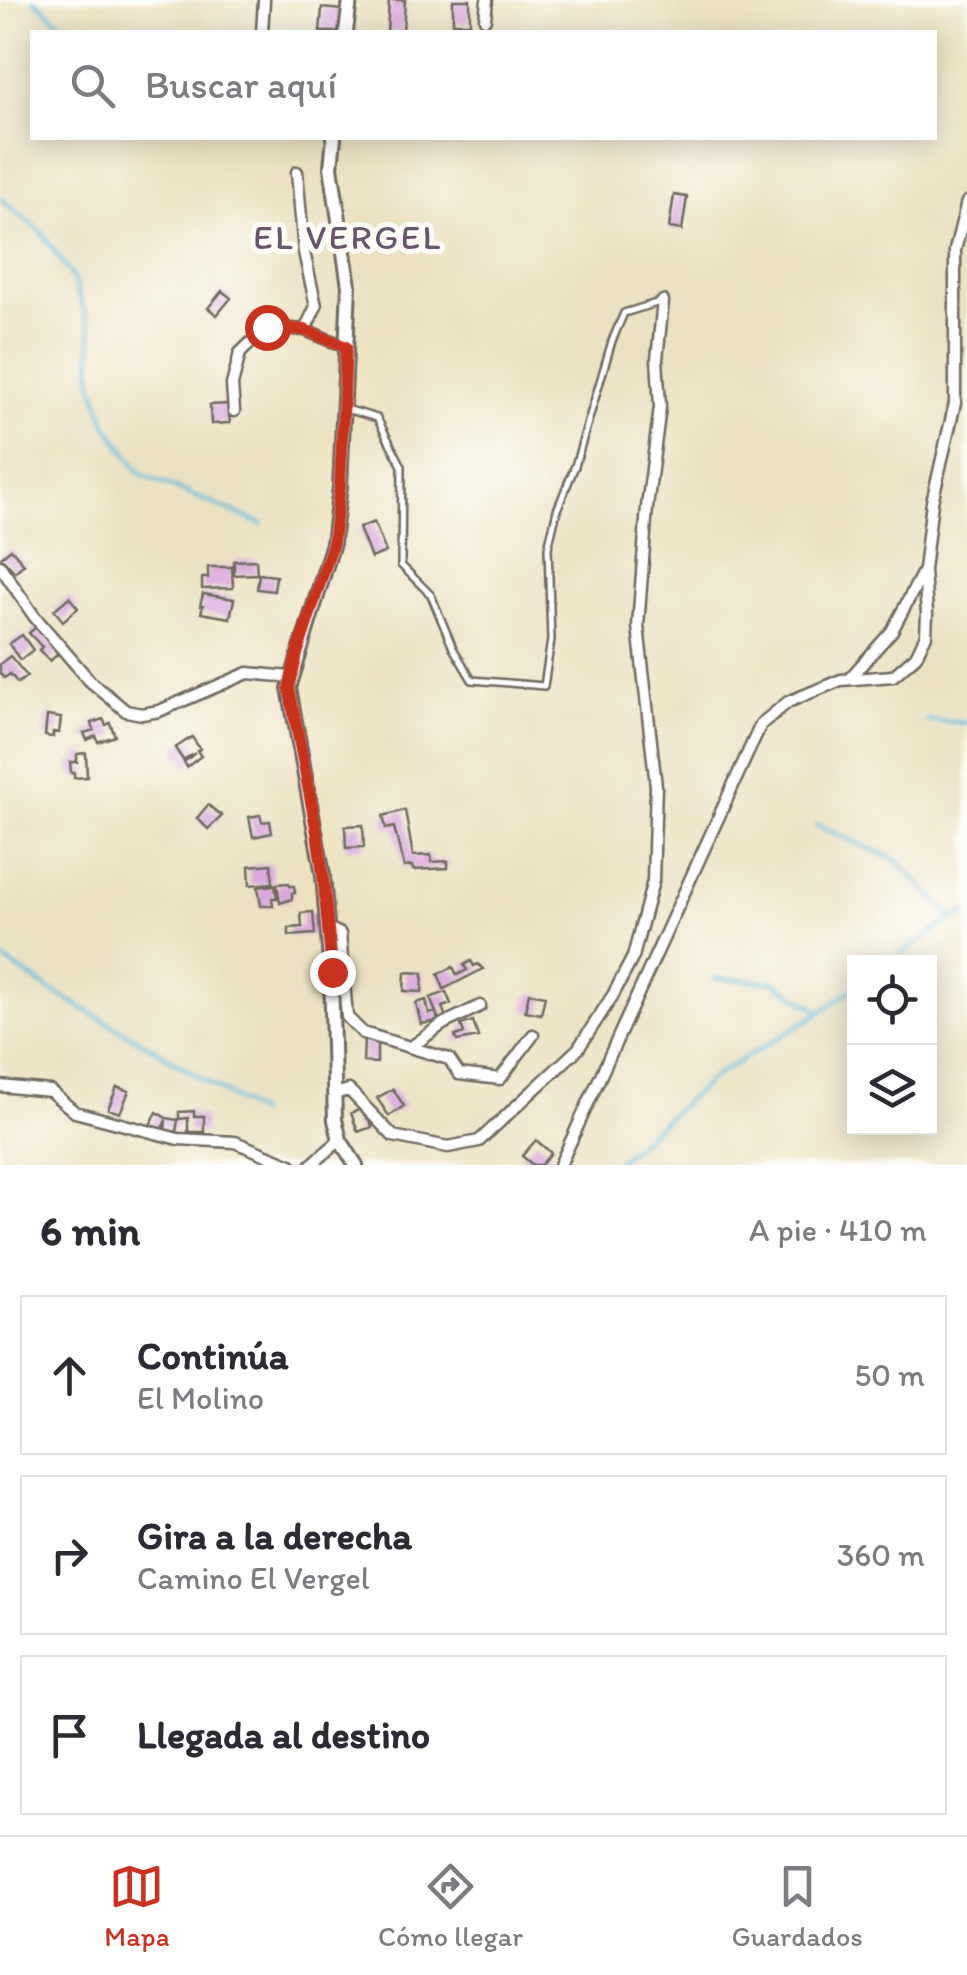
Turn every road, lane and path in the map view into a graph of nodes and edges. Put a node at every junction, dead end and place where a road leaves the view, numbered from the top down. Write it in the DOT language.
graph roads {
  1 [pos="264,0"];
  2 [pos="350,0"];
  3 [pos="487,0"];
  4 [pos="485,19"];
  5 [pos="262,30"];
  6 [pos="346,30"];
  7 [pos="334,140"];
  8 [pos="297,172"];
  9 [pos="967,202"];
  10 [pos="662,301"];
  11 [pos="305,330"];
  12 [pos="346,347"];
  13 [pos="344,408"];
  14 [pos="234,411"];
  15 [pos="0,566"];
  16 [pos="924,570"];
  17 [pos="290,677"];
  18 [pos="848,680"];
  19 [pos="328,928"];
  20 [pos="480,1006"];
  21 [pos="533,1035"];
  22 [pos="411,1048"];
  23 [pos="0,1086"];
  24 [pos="334,1094"];
  25 [pos="340,1140"];
  26 [pos="291,1165"];
  27 [pos="311,1165"];
  28 [pos="356,1165"];
  29 [pos="560,1165"];
  1 -- 5 [label="street"];
  2 -- 6 [label="street"];
  3 -- 4 [label="street"];
  7 -- 12 [label="street"];
  8 -- 11 [label="street"];
  9 -- 16 [label="street"];
  10 -- 13 [label="lane"];
  10 -- 24 [label="street"];
  11 -- 12 [label="street"];
  11 -- 14 [label="street"];
  12 -- 13 [label="street"];
  13 -- 17 [label="street"];
  15 -- 17 [label="street"];
  16 -- 18 [label="street"];
  16 -- 18 [label="street"];
  17 -- 19 [label="street"];
  18 -- 29 [label="street"];
  19 -- 22 [label="street"];
  19 -- 24 [label="street"];
  20 -- 22 [label="street"];
  21 -- 22 [label="street"];
  23 -- 26 [label="street"];
  24 -- 25 [label="street"];
  25 -- 27 [label="street"];
  25 -- 28 [label="street"];
}
